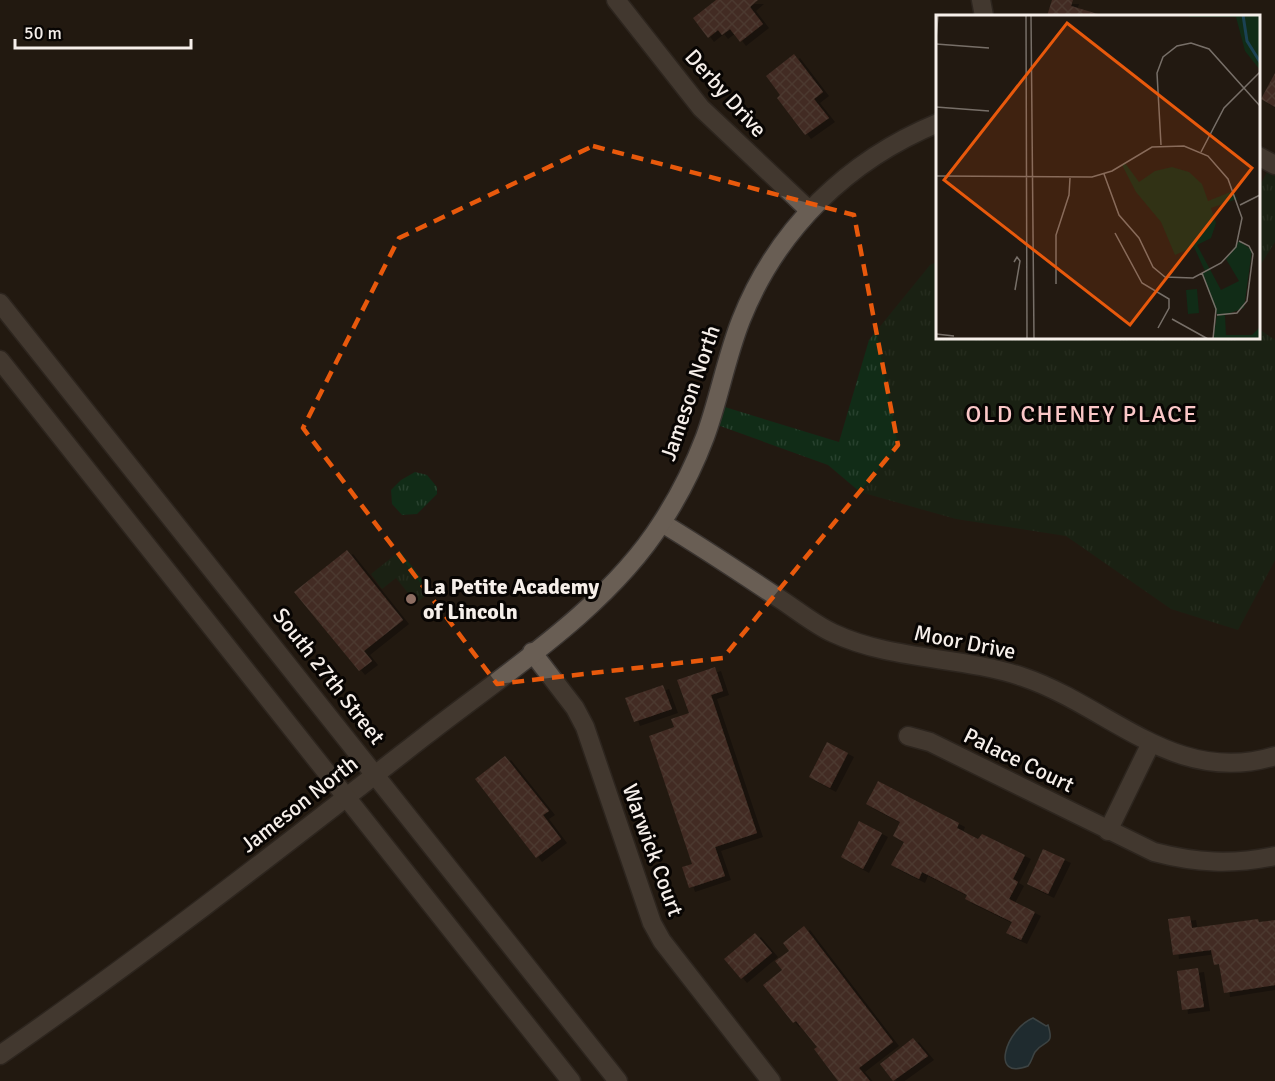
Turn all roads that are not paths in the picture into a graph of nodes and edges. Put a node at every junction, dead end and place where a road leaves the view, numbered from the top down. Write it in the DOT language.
graph roads {
  1 [pos="616,0"];
  2 [pos="981,0"];
  3 [pos="984,15"];
  4 [pos="936,124"];
  5 [pos="1260,157"];
  6 [pos="1275,165"];
  7 [pos="809,210"];
  8 [pos="0,303"];
  9 [pos="0,360"];
  10 [pos="662,523"];
  11 [pos="532,652"];
  12 [pos="908,736"];
  13 [pos="1150,745"];
  14 [pos="1275,756"];
  15 [pos="376,774"];
  16 [pos="348,797"];
  17 [pos="1108,831"];
  18 [pos="1275,856"];
  19 [pos="0,1055"];
  20 [pos="571,1081"];
  21 [pos="618,1081"];
  22 [pos="771,1081"];
  1 -- 7 [label="street, Derby Drive"];
  2 -- 3 [label="street"];
  4 -- 7 [label="street, Jameson North"];
  5 -- 6 [label="street"];
  7 -- 10 [label="street, Jameson North"];
  8 -- 15 [label="street, South 27th Street"];
  9 -- 16 [label="street"];
  10 -- 11 [label="street, Jameson North"];
  10 -- 13 [label="street, Moor Drive"];
  11 -- 15 [label="street, Jameson North"];
  11 -- 22 [label="street, Warwick Court"];
  12 -- 17 [label="street, Palace Court"];
  13 -- 14 [label="street, Moor Drive"];
  13 -- 17 [label="street"];
  15 -- 16 [label="street, Jameson North"];
  15 -- 21 [label="street, South 27th Street"];
  16 -- 19 [label="street, Jameson North"];
  16 -- 20 [label="street"];
  17 -- 18 [label="street, Palace Court"];
}
